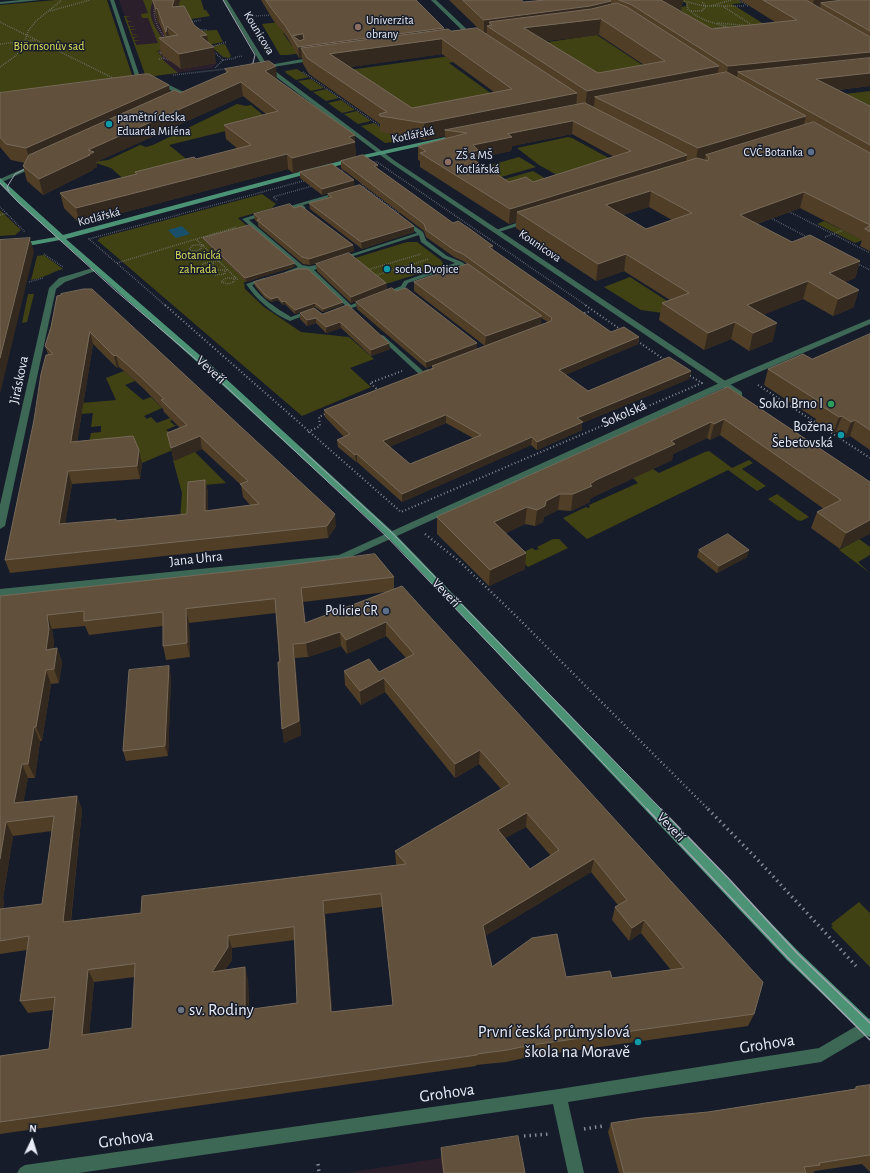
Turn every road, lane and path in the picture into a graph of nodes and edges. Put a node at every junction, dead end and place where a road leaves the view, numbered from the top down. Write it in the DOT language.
graph roads {
  1 [pos="38,0"];
  2 [pos="62,0"];
  3 [pos="90,0"];
  4 [pos="112,0"];
  5 [pos="157,0"];
  6 [pos="225,0"];
  7 [pos="433,0"];
  8 [pos="680,0"];
  9 [pos="731,0"];
  10 [pos="739,0"];
  11 [pos="702,2"];
  12 [pos="687,3"];
  13 [pos="0,4"];
  14 [pos="706,6"];
  15 [pos="744,6"];
  16 [pos="748,6"];
  17 [pos="724,7"];
  18 [pos="690,11"];
  19 [pos="47,12"];
  20 [pos="271,15"];
  21 [pos="254,16"];
  22 [pos="698,16"];
  23 [pos="691,17"];
  24 [pos="202,20"];
  25 [pos="0,22"];
  26 [pos="187,22"];
  27 [pos="712,22"];
  28 [pos="754,26"];
  29 [pos="728,27"];
  30 [pos="735,28"];
  31 [pos="758,28"];
  32 [pos="708,29"];
  33 [pos="207,30"];
  34 [pos="752,30"];
  35 [pos="756,30"];
  36 [pos="26,35"];
  37 [pos="201,37"];
  38 [pos="463,39"];
  39 [pos="36,40"];
  40 [pos="26,41"];
  41 [pos="169,42"];
  42 [pos="227,42"];
  43 [pos="0,44"];
  44 [pos="163,53"];
  45 [pos="243,56"];
  46 [pos="165,58"];
  47 [pos="159,59"];
  48 [pos="318,59"];
  49 [pos="223,60"];
  50 [pos="176,63"];
  51 [pos="265,66"];
  52 [pos="0,67"];
  53 [pos="234,68"];
  54 [pos="255,68"];
  55 [pos="215,69"];
  56 [pos="302,71"];
  57 [pos="166,75"];
  58 [pos="143,82"];
  59 [pos="133,84"];
  60 [pos="189,96"];
  61 [pos="383,128"];
  62 [pos="458,137"];
  63 [pos="382,152"];
  64 [pos="45,161"];
  65 [pos="0,181"];
  66 [pos="345,192"];
  67 [pos="299,205"];
  68 [pos="0,207"];
  69 [pos="305,210"];
  70 [pos="786,210"];
  71 [pos="7,213"];
  72 [pos="0,215"];
  73 [pos="765,215"];
  74 [pos="398,216"];
  75 [pos="532,220"];
  76 [pos="241,226"];
  77 [pos="843,230"];
  78 [pos="496,231"];
  79 [pos="421,233"];
  80 [pos="26,234"];
  81 [pos="834,234"];
  82 [pos="825,237"];
  83 [pos="62,238"];
  84 [pos="197,240"];
  85 [pos="814,240"];
  86 [pos="0,244"];
  87 [pos="94,244"];
  88 [pos="202,246"];
  89 [pos="354,248"];
  90 [pos="360,252"];
  91 [pos="870,252"];
  92 [pos="43,253"];
  93 [pos="425,253"];
  94 [pos="210,254"];
  95 [pos="432,258"];
  96 [pos="220,261"];
  97 [pos="856,262"];
  98 [pos="116,263"];
  99 [pos="460,263"];
  100 [pos="213,264"];
  101 [pos="96,269"];
  102 [pos="310,269"];
  103 [pos="67,270"];
  104 [pos="228,270"];
  105 [pos="870,270"];
  106 [pos="225,271"];
  107 [pos="277,276"];
  108 [pos="478,276"];
  109 [pos="270,278"];
  110 [pos="235,279"];
  111 [pos="249,284"];
  112 [pos="402,287"];
  113 [pos="408,292"];
  114 [pos="378,297"];
  115 [pos="371,299"];
  116 [pos="350,307"];
  117 [pos="343,309"];
  118 [pos="316,310"];
  119 [pos="591,311"];
  120 [pos="356,312"];
  121 [pos="579,315"];
  122 [pos="868,324"];
  123 [pos="379,334"];
  124 [pos="414,366"];
  125 [pos="435,368"];
  126 [pos="764,382"];
  127 [pos="724,385"];
  128 [pos="758,385"];
  129 [pos="752,388"];
  130 [pos="373,394"];
  131 [pos="745,399"];
  132 [pos="331,412"];
  133 [pos="308,432"];
  134 [pos="870,458"];
  135 [pos="395,508"];
  136 [pos="0,526"];
  137 [pos="424,532"];
  138 [pos="390,534"];
  139 [pos="0,593"];
  140 [pos="856,966"];
  141 [pos="869,1027"];
  142 [pos="559,1096"];
  143 [pos="318,1164"];
  144 [pos="25,1173"];
  145 [pos="319,1173"];
  146 [pos="576,1173"];
  1 -- 13 [label="street"];
  2 -- 19 [label="path"];
  3 -- 19 [label="path"];
  4 -- 58 [label="street"];
  5 -- 41 [label="path"];
  6 -- 51 [label="street, Kounicova"];
  7 -- 38 [label="street"];
  8 -- 12 [label="path"];
  9 -- 14 [label="path"];
  10 -- 16 [label="path"];
  11 -- 14 [label="path"];
  12 -- 14 [label="path"];
  12 -- 18 [label="path"];
  14 -- 17 [label="path"];
  14 -- 18 [label="path"];
  15 -- 17 [label="path"];
  17 -- 28 [label="path"];
  18 -- 22 [label="path"];
  19 -- 36 [label="path"];
  20 -- 21 [label="path"];
  22 -- 23 [label="path"];
  22 -- 27 [label="path"];
  24 -- 26 [label="path"];
  25 -- 36 [label="path"];
  27 -- 28 [label="path"];
  27 -- 29 [label="path"];
  28 -- 31 [label="path"];
  29 -- 30 [label="path"];
  29 -- 32 [label="path"];
  33 -- 37 [label="path"];
  34 -- 35 [label="path"];
  36 -- 39 [label="path"];
  36 -- 40 [label="path"];
  39 -- 40 [label="path"];
  39 -- 58 [label="path"];
  40 -- 43 [label="path"];
  40 -- 52 [label="path"];
  42 -- 49 [label="path"];
  44 -- 46 [label="path"];
  45 -- 49 [label="path"];
  46 -- 47 [label="path"];
  46 -- 50 [label="path"];
  48 -- 51 [label="street"];
  49 -- 55 [label="path"];
  51 -- 54 [label="street"];
  51 -- 63 [label="street, Kounicova"];
  53 -- 55 [label="path"];
  55 -- 57 [label="path"];
  56 -- 61 [label="path"];
  58 -- 59 [label="street"];
  58 -- 60 [label="street"];
  62 -- 63 [label="main road, Kotlářská"];
  63 -- 78 [label="street, Kounicova"];
  63 -- 83 [label="main road, Kotlářská"];
  64 -- 65 [label="street"];
  65 -- 83 [label="main road, Veveří"];
  66 -- 67 [label="lane"];
  67 -- 69 [label="lane"];
  67 -- 102 [label="lane"];
  68 -- 71 [label="path"];
  70 -- 81 [label="path"];
  71 -- 72 [label="path"];
  71 -- 80 [label="path"];
  73 -- 85 [label="path"];
  74 -- 79 [label="lane"];
  75 -- 78 [label="street"];
  76 -- 84 [label="path"];
  77 -- 81 [label="path"];
  78 -- 127 [label="street, Kounicova"];
  79 -- 90 [label="lane"];
  79 -- 99 [label="lane"];
  81 -- 82 [label="path"];
  81 -- 91 [label="path"];
  83 -- 86 [label="main road, Kotlářská"];
  83 -- 101 [label="main road, Veveří"];
  84 -- 88 [label="path"];
  84 -- 98 [label="path"];
  87 -- 98 [label="path"];
  88 -- 88 [label="path"];
  88 -- 94 [label="path"];
  89 -- 90 [label="lane"];
  90 -- 102 [label="lane"];
  92 -- 103 [label="path"];
  93 -- 95 [label="path"];
  94 -- 94 [label="path"];
  94 -- 96 [label="path"];
  96 -- 100 [label="path"];
  96 -- 104 [label="path"];
  97 -- 105 [label="path"];
  98 -- 133 [label="path"];
  99 -- 108 [label="lane"];
  99 -- 112 [label="lane"];
  100 -- 100 [label="path"];
  101 -- 136 [label="street, Jiráskova"];
  101 -- 138 [label="main road, Veveří"];
  102 -- 107 [label="lane"];
  102 -- 116 [label="lane"];
  104 -- 106 [label="path"];
  104 -- 110 [label="path"];
  106 -- 106 [label="path"];
  109 -- 111 [label="lane"];
  110 -- 110 [label="path"];
  110 -- 111 [label="path"];
  111 -- 118 [label="lane"];
  112 -- 113 [label="lane"];
  112 -- 114 [label="lane"];
  115 -- 116 [label="lane"];
  116 -- 117 [label="lane"];
  116 -- 120 [label="lane"];
  119 -- 121 [label="path"];
  122 -- 127 [label="street, Sokolská"];
  123 -- 124 [label="lane"];
  124 -- 125 [label="lane"];
  124 -- 130 [label="path"];
  126 -- 128 [label="path"];
  127 -- 131 [label="street, Kounicova"];
  127 -- 138 [label="street, Sokolská"];
  128 -- 129 [label="path"];
  128 -- 134 [label="path"];
  132 -- 133 [label="path"];
  133 -- 135 [label="path"];
  137 -- 140 [label="path"];
  138 -- 139 [label="street, Jana Uhra"];
  138 -- 141 [label="main road, Veveří"];
  141 -- 142 [label="street, Grohova"];
  142 -- 144 [label="street, Grohova"];
  142 -- 146 [label="street"];
  143 -- 145 [label="path"];
}
